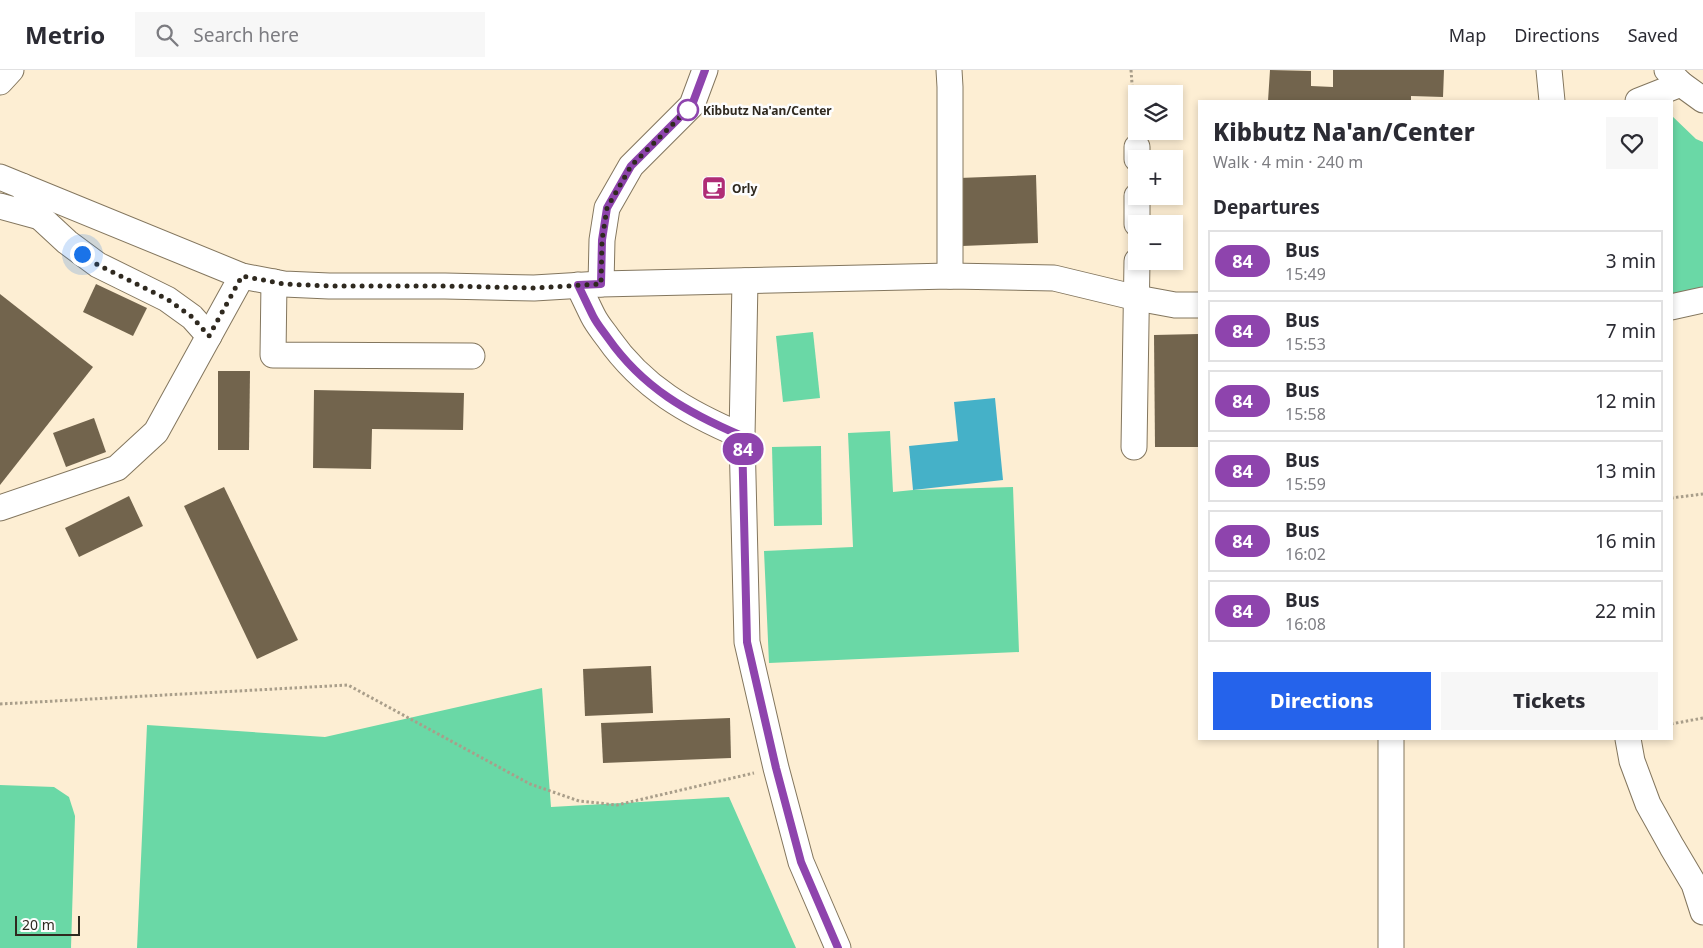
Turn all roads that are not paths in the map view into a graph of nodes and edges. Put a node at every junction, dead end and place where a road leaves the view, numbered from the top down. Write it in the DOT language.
graph roads {
  1 [pos="11,70"];
  2 [pos="705,70"];
  3 [pos="949,70"];
  4 [pos="1549,70"];
  5 [pos="1674,77"];
  6 [pos="0,82"];
  7 [pos="1552,100"];
  8 [pos="1640,100"];
  9 [pos="1703,100"];
  10 [pos="11,181"];
  11 [pos="0,206"];
  12 [pos="40,217"];
  13 [pos="1137,270"];
  14 [pos="242,276"];
  15 [pos="950,276"];
  16 [pos="745,280"];
  17 [pos="274,282"];
  18 [pos="590,284"];
  19 [pos="1137,298"];
  20 [pos="1703,300"];
  21 [pos="1198,305"];
  22 [pos="1673,307"];
  23 [pos="209,336"];
  24 [pos="472,356"];
  25 [pos="742,436"];
  26 [pos="1134,447"];
  27 [pos="0,508"];
  28 [pos="1391,740"];
  29 [pos="1628,740"];
  30 [pos="1703,912"];
  31 [pos="838,948"];
  32 [pos="1391,948"];
  1 -- 6 [label="street"];
  2 -- 18 [label="street"];
  3 -- 15 [label="street"];
  4 -- 7 [label="street"];
  5 -- 8 [label="street"];
  5 -- 9 [label="street"];
  10 -- 12 [label="street"];
  10 -- 14 [label="street"];
  11 -- 12 [label="street"];
  12 -- 23 [label="street"];
  13 -- 19 [label="street"];
  14 -- 17 [label="street"];
  14 -- 23 [label="street"];
  15 -- 16 [label="street"];
  15 -- 19 [label="street"];
  16 -- 18 [label="street"];
  16 -- 25 [label="street"];
  17 -- 18 [label="street"];
  17 -- 24 [label="street"];
  18 -- 25 [label="street"];
  19 -- 21 [label="street"];
  19 -- 26 [label="street"];
  20 -- 22 [label="street"];
  23 -- 27 [label="street"];
  25 -- 31 [label="street"];
  28 -- 32 [label="street"];
  29 -- 30 [label="street"];
}
